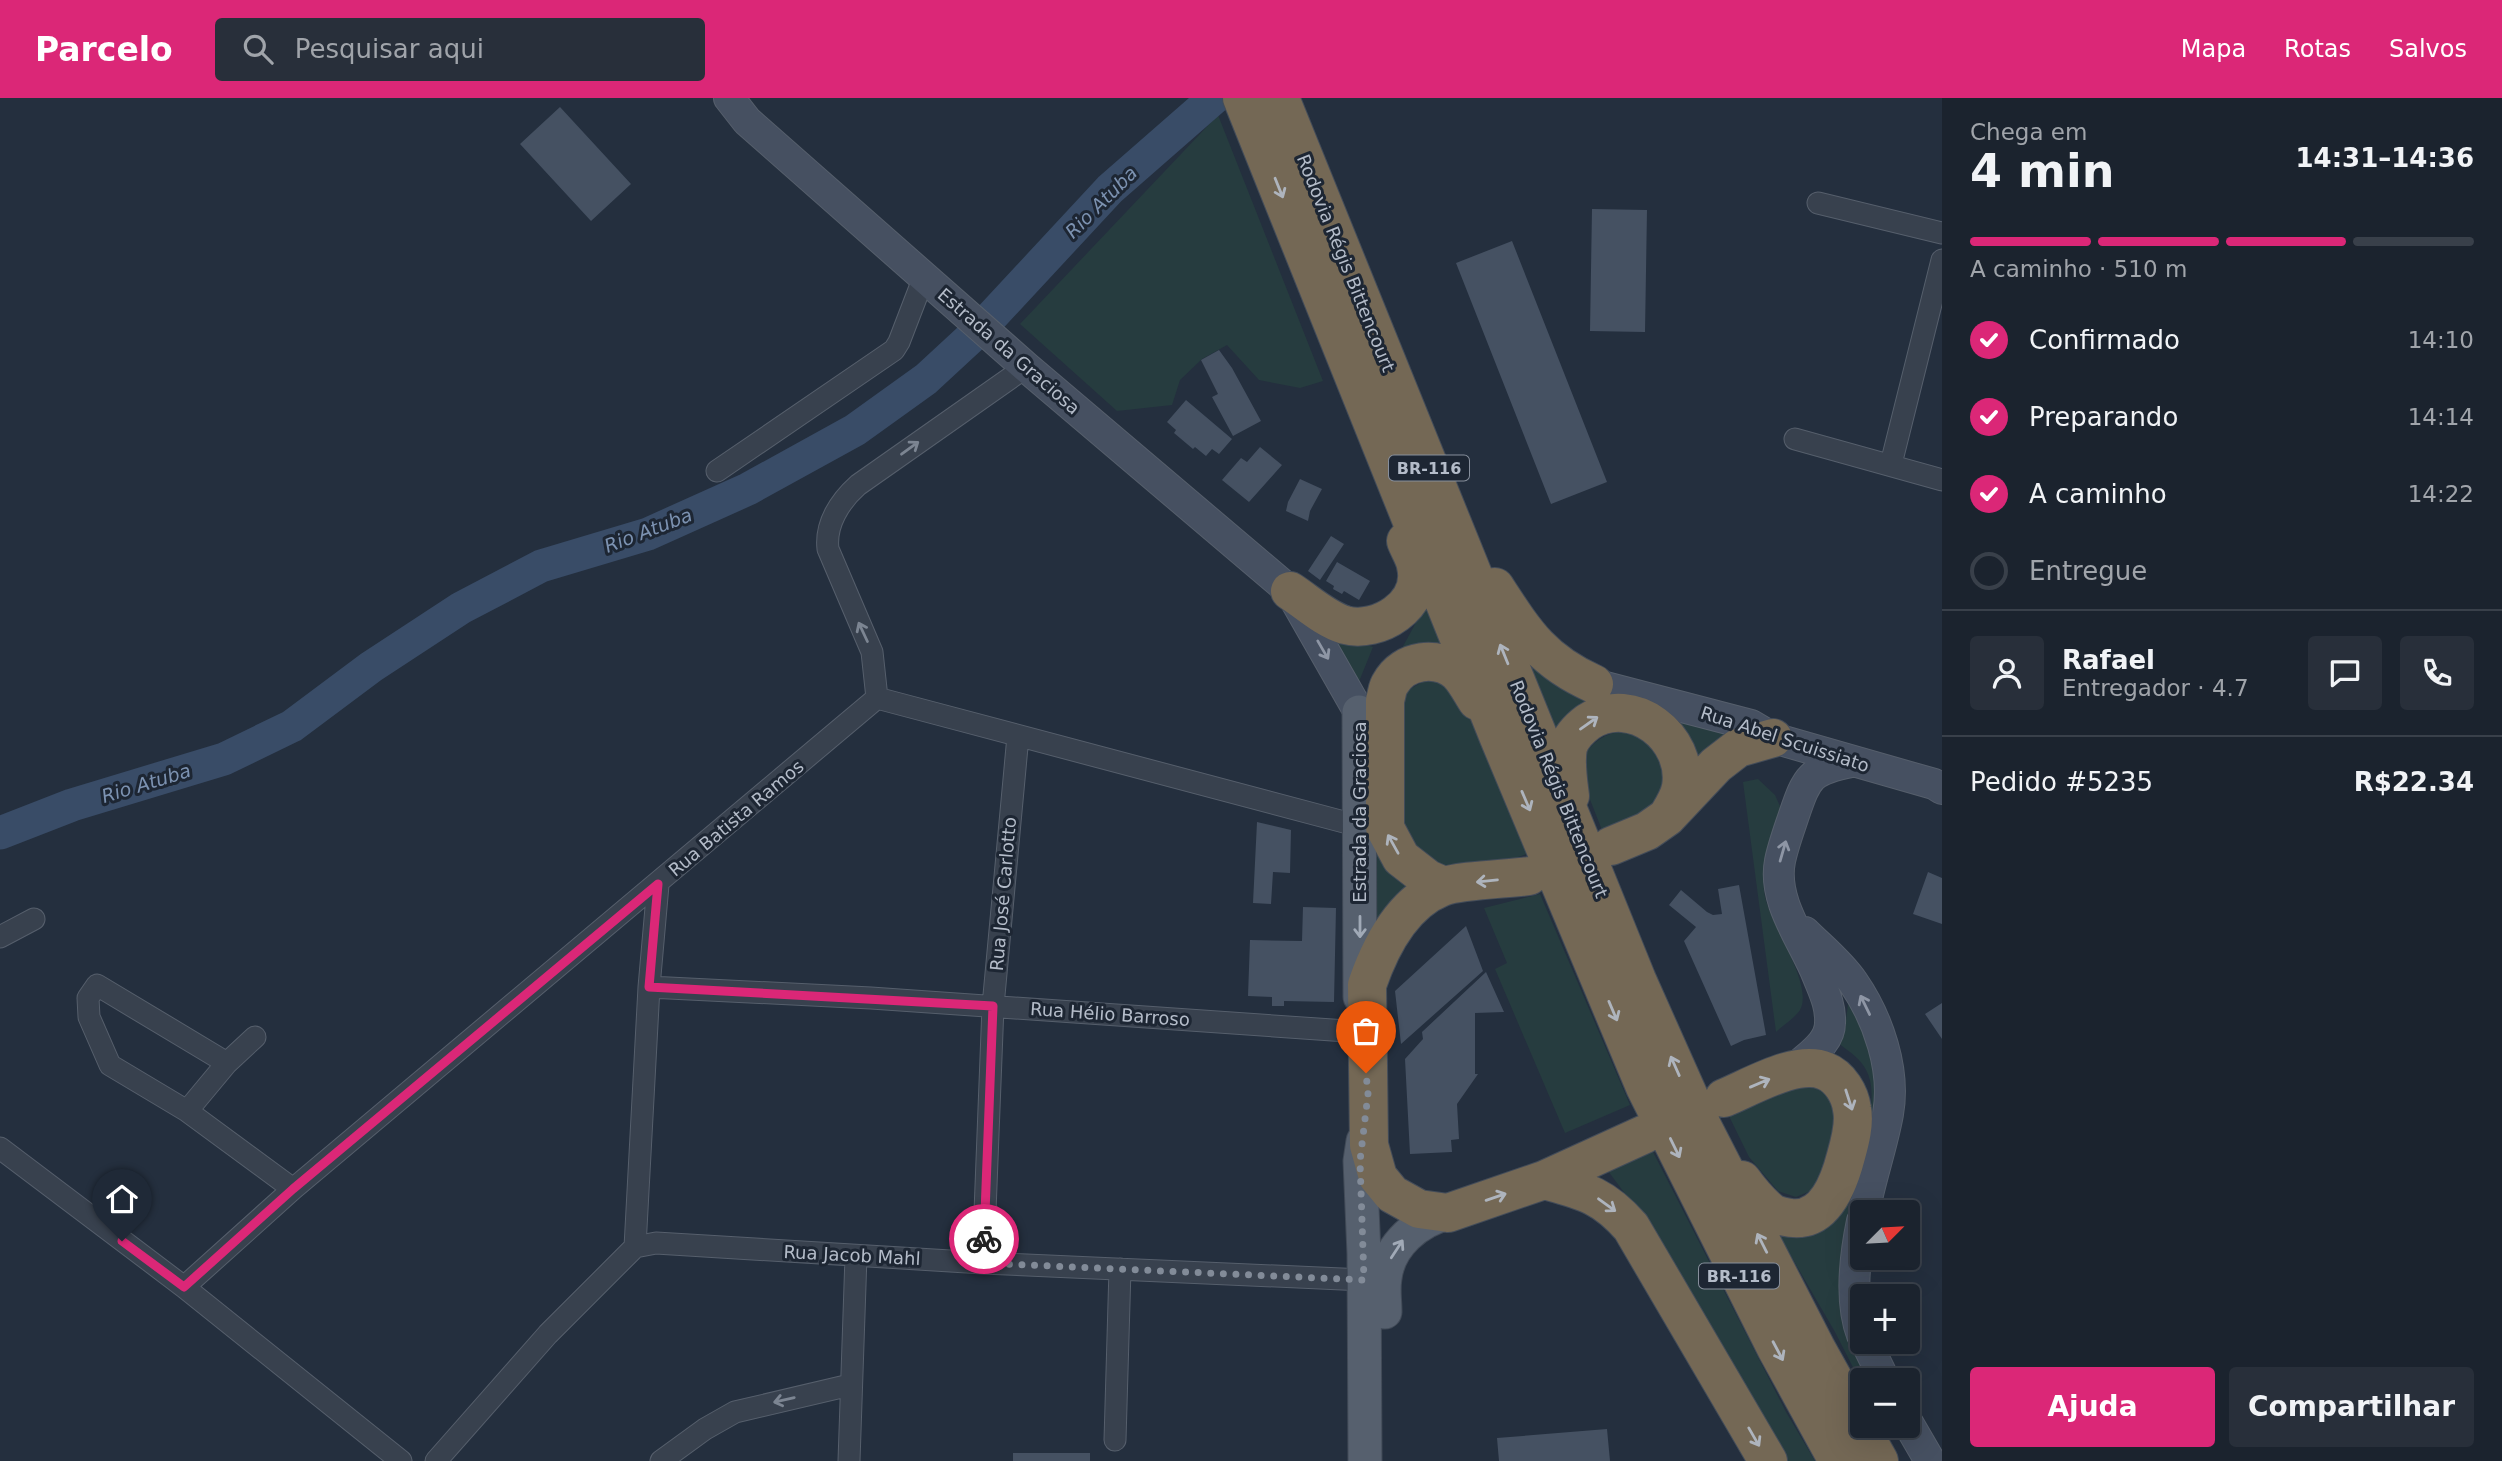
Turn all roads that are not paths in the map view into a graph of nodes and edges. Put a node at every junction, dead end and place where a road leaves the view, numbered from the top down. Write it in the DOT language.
graph roads {
  1 [pos="729,98"];
  2 [pos="1264,107"];
  3 [pos="1818,203"];
  4 [pos="1942,233"];
  5 [pos="1324,253"];
  6 [pos="1942,260"];
  7 [pos="924,277"];
  8 [pos="1016,358"];
  9 [pos="1795,439"];
  10 [pos="1891,464"];
  11 [pos="717,471"];
  12 [pos="1942,480"];
  13 [pos="1290,591"];
  14 [pos="1407,602"];
  15 [pos="1594,684"];
  16 [pos="877,698"];
  17 [pos="1359,712"];
  18 [pos="1018,736"];
  19 [pos="1499,738"];
  20 [pos="1773,738"];
  21 [pos="1851,762"];
  22 [pos="1805,782"];
  23 [pos="1939,786"];
  24 [pos="1667,817"];
  25 [pos="1359,826"];
  26 [pos="1576,830"];
  27 [pos="1611,846"];
  28 [pos="1529,876"];
  29 [pos="658,884"];
  30 [pos="1444,886"];
  31 [pos="1789,917"];
  32 [pos="34,919"];
  33 [pos="0,937"];
  34 [pos="649,987"];
  35 [pos="993,1006"];
  36 [pos="1360,1032"];
  37 [pos="256,1037"];
  38 [pos="227,1063"];
  39 [pos="1796,1068"];
  40 [pos="1368,1094"];
  41 [pos="187,1111"];
  42 [pos="1714,1113"];
  43 [pos="1645,1134"];
  44 [pos="0,1148"];
  45 [pos="1544,1180"];
  46 [pos="293,1189"];
  47 [pos="1867,1200"];
  48 [pos="1448,1213"];
  49 [pos="635,1247"];
  50 [pos="856,1256"];
  51 [pos="983,1263"];
  52 [pos="1121,1269"];
  53 [pos="1364,1280"];
  54 [pos="184,1287"];
  55 [pos="850,1385"];
  56 [pos="1917,1438"];
  57 [pos="1115,1440"];
  58 [pos="401,1461"];
  59 [pos="436,1461"];
  60 [pos="661,1461"];
  61 [pos="849,1461"];
  62 [pos="1365,1461"];
  63 [pos="1387,1461"];
  64 [pos="1768,1461"];
  65 [pos="1838,1461"];
  66 [pos="1879,1461"];
  67 [pos="1930,1461"];
  1 -- 7 [label="main road, Estrada da Graciosa"];
  2 -- 5 [label="highway, Rodovia Régis Bittencourt / BR-116"];
  3 -- 4 [label="street"];
  5 -- 14 [label="highway"];
  5 -- 15 [label="highway"];
  5 -- 19 [label="highway, Rodovia Régis Bittencourt / BR-116"];
  26 -- 5 [label="highway, Rodovia Régis Bittencourt / BR-116, one-way"];
  6 -- 10 [label="street"];
  7 -- 8 [label="main road, Estrada da Graciosa"];
  7 -- 11 [label="street"];
  8 -- 13 [label="main road, Estrada da Graciosa"];
  16 -- 8 [label="street, one-way"];
  9 -- 10 [label="street"];
  10 -- 12 [label="street"];
  13 -- 14 [label="highway"];
  13 -- 17 [label="main road, Estrada da Graciosa, one-way"];
  14 -- 17 [label="highway"];
  15 -- 20 [label="main road, Rua Abel Scuissiato"];
  16 -- 18 [label="street"];
  16 -- 29 [label="street, Rua Batista Ramos"];
  17 -- 25 [label="main road, Estrada da Graciosa"];
  18 -- 25 [label="street"];
  18 -- 35 [label="street, Rua José Carlotto"];
  30 -- 19 [label="highway, one-way"];
  19 -- 65 [label="highway, Rodovia Régis Bittencourt / BR-116, one-way"];
  20 -- 21 [label="main road, Rua Abel Scuissiato"];
  20 -- 22 [label="main road"];
  20 -- 24 [label="highway"];
  21 -- 22 [label="main road"];
  21 -- 23 [label="main road, Rua Abel Scuissiato"];
  31 -- 22 [label="main road, one-way"];
  26 -- 24 [label="highway, one-way"];
  24 -- 27 [label="highway"];
  25 -- 36 [label="main road, Estrada da Graciosa, one-way"];
  42 -- 26 [label="highway, Rodovia Régis Bittencourt / BR-116, one-way"];
  28 -- 30 [label="highway, one-way"];
  29 -- 34 [label="street"];
  29 -- 46 [label="street, Rua Batista Ramos"];
  30 -- 40 [label="highway"];
  31 -- 39 [label="main road"];
  47 -- 31 [label="main road, one-way"];
  32 -- 33 [label="street"];
  34 -- 35 [label="street, Rua Hélio Barroso"];
  34 -- 49 [label="street"];
  35 -- 36 [label="street, Rua Hélio Barroso"];
  35 -- 51 [label="street, Rua José Carlotto"];
  36 -- 40 [label="main road, Estrada da Graciosa"];
  37 -- 38 [label="street"];
  38 -- 41 [label="street"];
  38 -- 41 [label="street"];
  42 -- 39 [label="highway, one-way"];
  39 -- 42 [label="highway, one-way"];
  40 -- 48 [label="highway"];
  40 -- 53 [label="main road, Estrada da Graciosa"];
  41 -- 46 [label="street"];
  66 -- 42 [label="highway, Rodovia Régis Bittencourt / BR-116, one-way"];
  43 -- 45 [label="highway"];
  44 -- 54 [label="street"];
  48 -- 45 [label="highway, one-way"];
  45 -- 64 [label="highway, one-way"];
  46 -- 54 [label="street, Rua Batista Ramos"];
  63 -- 48 [label="main road, one-way"];
  49 -- 50 [label="street, Rua Jacob Mahl"];
  49 -- 59 [label="street"];
  50 -- 51 [label="street, Rua Jacob Mahl"];
  50 -- 55 [label="street"];
  51 -- 52 [label="street, Rua Jacob Mahl"];
  52 -- 53 [label="street, Rua Jacob Mahl"];
  52 -- 57 [label="street"];
  53 -- 62 [label="main road, Estrada da Graciosa"];
  54 -- 58 [label="street"];
  55 -- 60 [label="street, one-way"];
  55 -- 61 [label="street"];
  56 -- 67 [label="main road"];
}
